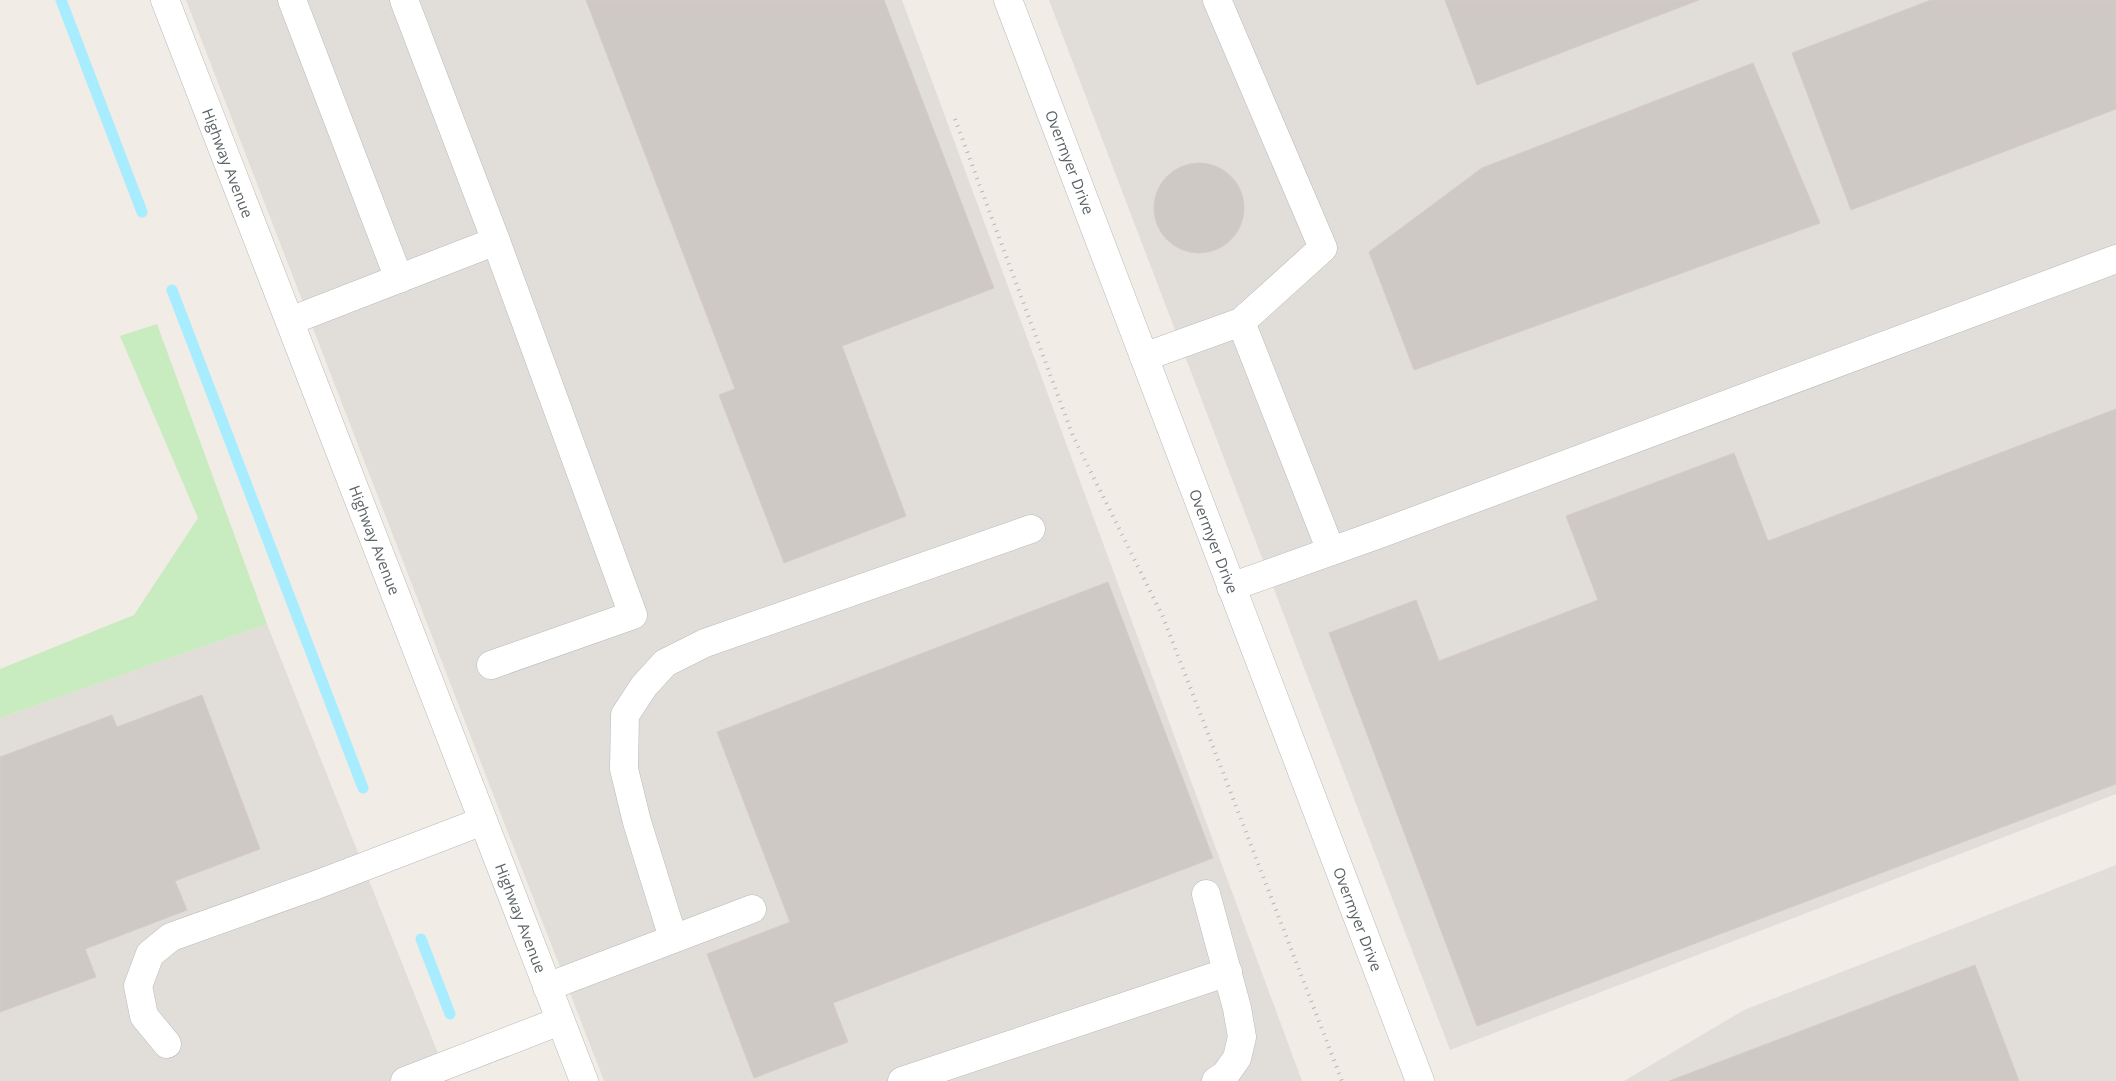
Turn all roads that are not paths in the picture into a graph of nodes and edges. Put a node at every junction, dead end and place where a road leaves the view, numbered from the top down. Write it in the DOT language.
graph roads {
  1 [pos="165,0"];
  2 [pos="292,0"];
  3 [pos="404,0"];
  4 [pos="1008,0"];
  5 [pos="1217,0"];
  6 [pos="496,241"];
  7 [pos="2116,258"];
  8 [pos="399,279"];
  9 [pos="290,321"];
  10 [pos="1241,322"];
  11 [pos="1144,357"];
  12 [pos="1031,529"];
  13 [pos="1331,551"];
  14 [pos="1231,587"];
  15 [pos="491,665"];
  16 [pos="483,821"];
  17 [pos="1206,894"];
  18 [pos="752,909"];
  19 [pos="673,938"];
  20 [pos="1228,972"];
  21 [pos="547,987"];
  22 [pos="560,1021"];
  23 [pos="167,1044"];
  24 [pos="405,1081"];
  25 [pos="584,1081"];
  26 [pos="902,1081"];
  27 [pos="1216,1081"];
  28 [pos="1420,1081"];
  1 -- 9 [label="street, Highway Avenue"];
  2 -- 8 [label="street"];
  3 -- 6 [label="street"];
  4 -- 11 [label="street, Overmyer Drive"];
  5 -- 10 [label="street"];
  6 -- 8 [label="street"];
  6 -- 15 [label="street"];
  7 -- 13 [label="street"];
  8 -- 9 [label="street"];
  9 -- 16 [label="street, Highway Avenue"];
  10 -- 11 [label="street"];
  10 -- 13 [label="street"];
  11 -- 14 [label="street, Overmyer Drive"];
  12 -- 19 [label="street"];
  13 -- 14 [label="street"];
  14 -- 28 [label="street, Overmyer Drive"];
  16 -- 21 [label="street, Highway Avenue"];
  16 -- 23 [label="street"];
  17 -- 20 [label="street"];
  18 -- 19 [label="street"];
  19 -- 21 [label="street"];
  20 -- 26 [label="street"];
  20 -- 27 [label="street"];
  21 -- 22 [label="street, Highway Avenue"];
  22 -- 24 [label="street"];
  22 -- 25 [label="street, Highway Avenue"];
}
